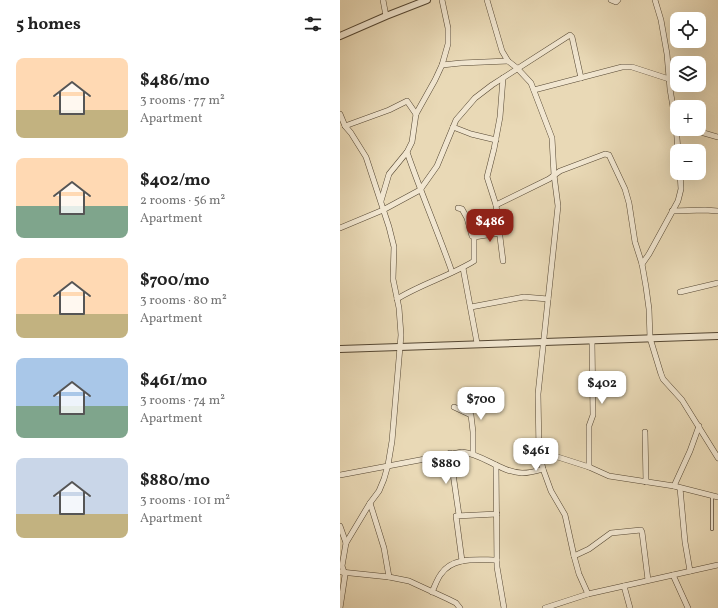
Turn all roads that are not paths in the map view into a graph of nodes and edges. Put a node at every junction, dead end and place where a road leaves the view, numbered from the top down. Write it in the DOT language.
graph roads {
  1 [pos="383,0"];
  2 [pos="427,0"];
  3 [pos="442,0"];
  4 [pos="487,0"];
  5 [pos="611,0"];
  6 [pos="618,0"];
  7 [pos="655,0"];
  8 [pos="386,16"];
  9 [pos="340,36"];
  10 [pos="508,61"];
  11 [pos="442,65"];
  12 [pos="517,68"];
  13 [pos="503,78"];
  14 [pos="581,78"];
  15 [pos="669,79"];
  16 [pos="534,90"];
  17 [pos="672,100"];
  18 [pos="340,114"];
  19 [pos="416,114"];
  20 [pos="345,126"];
  21 [pos="453,127"];
  22 [pos="706,134"];
  23 [pos="718,137"];
  24 [pos="496,140"];
  25 [pos="407,152"];
  26 [pos="554,175"];
  27 [pos="680,180"];
  28 [pos="420,190"];
  29 [pos="381,201"];
  30 [pos="496,205"];
  31 [pos="458,208"];
  32 [pos="382,210"];
  33 [pos="672,211"];
  34 [pos="718,211"];
  35 [pos="340,228"];
  36 [pos="500,233"];
  37 [pos="474,237"];
  38 [pos="503,262"];
  39 [pos="642,264"];
  40 [pos="463,268"];
  41 [pos="452,272"];
  42 [pos="718,283"];
  43 [pos="680,292"];
  44 [pos="397,299"];
  45 [pos="548,299"];
  46 [pos="471,308"];
  47 [pos="718,336"];
  48 [pos="650,338"];
  49 [pos="544,341"];
  50 [pos="592,341"];
  51 [pos="477,343"];
  52 [pos="400,347"];
  53 [pos="340,349"];
  54 [pos="454,407"];
  55 [pos="698,426"];
  56 [pos="645,432"];
  57 [pos="539,451"];
  58 [pos="450,453"];
  59 [pos="473,454"];
  60 [pos="718,458"];
  61 [pos="388,465"];
  62 [pos="496,465"];
  63 [pos="589,467"];
  64 [pos="544,469"];
  65 [pos="340,475"];
  66 [pos="646,482"];
  67 [pos="677,487"];
  68 [pos="712,496"];
  69 [pos="718,497"];
  70 [pos="370,503"];
  71 [pos="497,514"];
  72 [pos="459,515"];
  73 [pos="340,526"];
  74 [pos="712,529"];
  75 [pos="346,543"];
  76 [pos="574,556"];
  77 [pos="497,560"];
  78 [pos="462,561"];
  79 [pos="718,565"];
  80 [pos="690,571"];
  81 [pos="341,572"];
  82 [pos="673,574"];
  83 [pos="389,577"];
  84 [pos="648,580"];
  85 [pos="624,586"];
  86 [pos="432,592"];
  87 [pos="588,594"];
  88 [pos="340,608"];
  89 [pos="460,608"];
  90 [pos="504,608"];
  91 [pos="545,608"];
  92 [pos="630,608"];
  93 [pos="688,608"];
  1 -- 8 [label="street"];
  2 -- 8 [label="street"];
  3 -- 11 [label="street"];
  4 -- 10 [label="street"];
  5 -- 6 [label="street"];
  7 -- 15 [label="street"];
  8 -- 9 [label="street"];
  10 -- 11 [label="street"];
  10 -- 12 [label="street"];
  11 -- 19 [label="street"];
  12 -- 13 [label="street"];
  12 -- 14 [label="street"];
  12 -- 16 [label="street"];
  13 -- 21 [label="street"];
  13 -- 24 [label="street"];
  14 -- 15 [label="street"];
  14 -- 16 [label="street"];
  15 -- 17 [label="street"];
  16 -- 26 [label="street"];
  18 -- 20 [label="street"];
  19 -- 20 [label="street"];
  19 -- 25 [label="street"];
  20 -- 29 [label="street"];
  21 -- 24 [label="street"];
  21 -- 28 [label="street"];
  22 -- 23 [label="street"];
  24 -- 30 [label="street"];
  25 -- 28 [label="street"];
  25 -- 29 [label="street"];
  26 -- 30 [label="street"];
  26 -- 39 [label="street"];
  26 -- 45 [label="street"];
  27 -- 33 [label="street"];
  28 -- 32 [label="street"];
  28 -- 41 [label="street"];
  29 -- 32 [label="street"];
  30 -- 36 [label="street"];
  31 -- 37 [label="street"];
  32 -- 35 [label="street"];
  32 -- 44 [label="street"];
  33 -- 34 [label="street"];
  33 -- 39 [label="street"];
  36 -- 37 [label="street"];
  36 -- 38 [label="street"];
  37 -- 40 [label="street"];
  39 -- 48 [label="street"];
  40 -- 41 [label="street"];
  40 -- 46 [label="street"];
  41 -- 44 [label="street"];
  42 -- 43 [label="street"];
  44 -- 52 [label="street"];
  45 -- 46 [label="street"];
  45 -- 49 [label="street"];
  46 -- 51 [label="street"];
  47 -- 48 [label="street"];
  48 -- 50 [label="street"];
  48 -- 55 [label="street"];
  49 -- 50 [label="street"];
  49 -- 51 [label="street"];
  49 -- 57 [label="street"];
  50 -- 63 [label="street"];
  51 -- 52 [label="street"];
  52 -- 53 [label="street"];
  52 -- 61 [label="street"];
  54 -- 59 [label="street"];
  55 -- 60 [label="street"];
  55 -- 67 [label="street"];
  56 -- 66 [label="street"];
  57 -- 63 [label="street"];
  57 -- 64 [label="street"];
  58 -- 59 [label="street"];
  58 -- 61 [label="street"];
  58 -- 72 [label="street"];
  59 -- 62 [label="street"];
  61 -- 65 [label="street"];
  61 -- 70 [label="street"];
  62 -- 64 [label="street"];
  62 -- 71 [label="street"];
  63 -- 66 [label="street"];
  64 -- 76 [label="street"];
  66 -- 67 [label="street"];
  67 -- 68 [label="street"];
  67 -- 80 [label="street"];
  68 -- 69 [label="street"];
  68 -- 74 [label="lane"];
  70 -- 75 [label="street"];
  70 -- 83 [label="street"];
  71 -- 72 [label="street"];
  71 -- 77 [label="street"];
  72 -- 78 [label="street"];
  73 -- 75 [label="street"];
  75 -- 81 [label="street"];
  76 -- 84 [label="street"];
  76 -- 87 [label="street"];
  77 -- 78 [label="street"];
  77 -- 90 [label="street"];
  78 -- 86 [label="street"];
  79 -- 80 [label="street"];
  80 -- 82 [label="street"];
  81 -- 83 [label="street"];
  81 -- 88 [label="street"];
  82 -- 84 [label="street"];
  82 -- 93 [label="street"];
  83 -- 86 [label="street"];
  84 -- 85 [label="street"];
  85 -- 87 [label="street"];
  85 -- 92 [label="street"];
  86 -- 89 [label="street"];
  87 -- 91 [label="street"];
}
